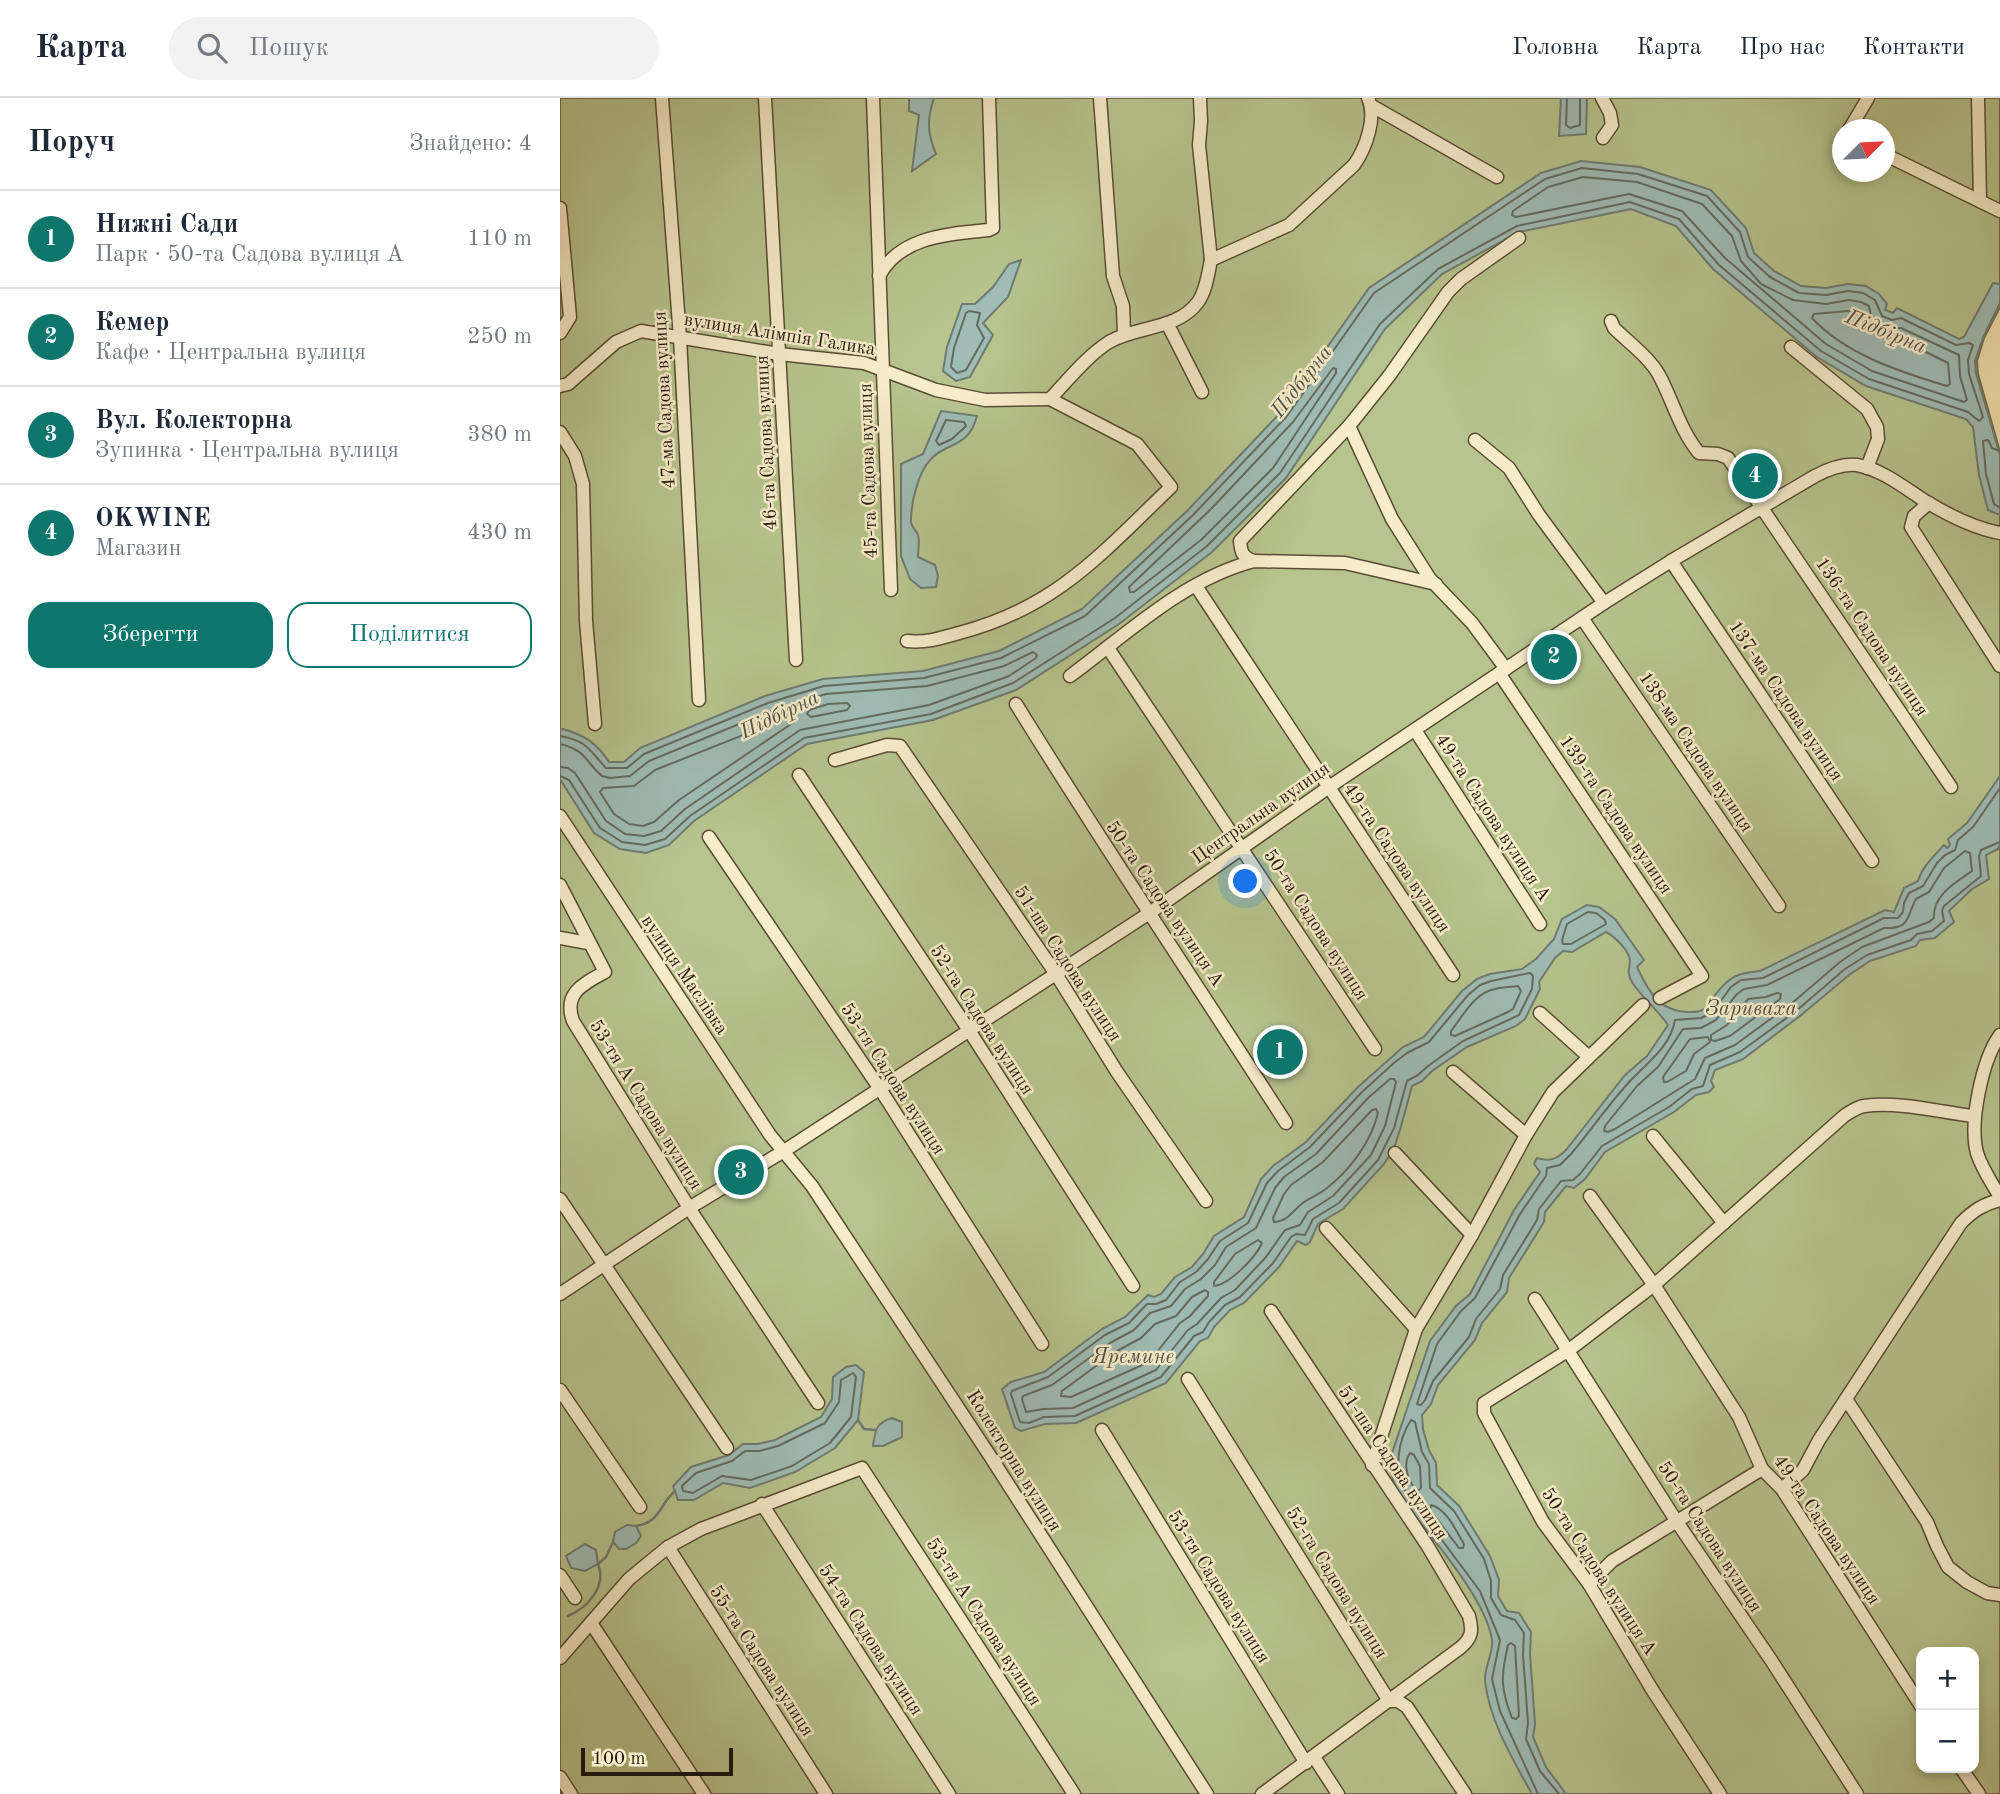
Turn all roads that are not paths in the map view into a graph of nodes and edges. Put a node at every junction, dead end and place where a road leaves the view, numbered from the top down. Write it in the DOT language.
graph roads {
  1 [pos="662,98"];
  2 [pos="765,98"];
  3 [pos="873,98"];
  4 [pos="989,98"];
  5 [pos="1100,98"];
  6 [pos="1200,98"];
  7 [pos="1602,98"];
  8 [pos="1868,98"];
  9 [pos="1978,98"];
  10 [pos="1370,102"];
  11 [pos="1856,119"];
  12 [pos="1603,138"];
  13 [pos="1895,159"];
  14 [pos="1497,177"];
  15 [pos="1980,201"];
  16 [pos="560,208"];
  17 [pos="2000,211"];
  18 [pos="560,214"];
  19 [pos="1519,238"];
  20 [pos="1211,260"];
  21 [pos="879,276"];
  22 [pos="1611,321"];
  23 [pos="1167,323"];
  24 [pos="560,333"];
  25 [pos="1124,335"];
  26 [pos="680,338"];
  27 [pos="1791,347"];
  28 [pos="779,355"];
  29 [pos="882,368"];
  30 [pos="560,386"];
  31 [pos="1202,392"];
  32 [pos="1050,399"];
  33 [pos="1349,426"];
  34 [pos="560,432"];
  35 [pos="1475,440"];
  36 [pos="1867,468"];
  37 [pos="1929,503"];
  38 [pos="1763,506"];
  39 [pos="2000,533"];
  40 [pos="1671,561"];
  41 [pos="1249,563"];
  42 [pos="1436,584"];
  43 [pos="1196,586"];
  44 [pos="891,590"];
  45 [pos="1604,603"];
  46 [pos="1582,618"];
  47 [pos="907,641"];
  48 [pos="1108,648"];
  49 [pos="796,660"];
  50 [pos="2000,666"];
  51 [pos="1503,671"];
  52 [pos="1070,676"];
  53 [pos="699,700"];
  54 [pos="1016,704"];
  55 [pos="595,724"];
  56 [pos="1415,730"];
  57 [pos="835,760"];
  58 [pos="799,775"];
  59 [pos="1329,787"];
  60 [pos="1951,787"];
  61 [pos="560,816"];
  62 [pos="709,837"];
  63 [pos="1243,847"];
  64 [pos="1872,861"];
  65 [pos="560,885"];
  66 [pos="1779,906"];
  67 [pos="1151,912"];
  68 [pos="1540,924"];
  69 [pos="560,938"];
  70 [pos="589,943"];
  71 [pos="1056,974"];
  72 [pos="1453,975"];
  73 [pos="1660,998"];
  74 [pos="1643,1005"];
  75 [pos="1540,1013"];
  76 [pos="968,1030"];
  77 [pos="2000,1035"];
  78 [pos="1375,1049"];
  79 [pos="1589,1057"];
  80 [pos="1452,1072"];
  81 [pos="879,1088"];
  82 [pos="1974,1116"];
  83 [pos="1286,1123"];
  84 [pos="1526,1135"];
  85 [pos="1653,1136"];
  86 [pos="784,1151"];
  87 [pos="1395,1153"];
  88 [pos="1590,1196"];
  89 [pos="560,1199"];
  90 [pos="2000,1199"];
  91 [pos="1206,1201"];
  92 [pos="689,1208"];
  93 [pos="1724,1223"];
  94 [pos="1326,1228"];
  95 [pos="1472,1235"];
  96 [pos="603,1265"];
  97 [pos="1654,1285"];
  98 [pos="1133,1286"];
  99 [pos="560,1294"];
  100 [pos="1535,1298"];
  101 [pos="1271,1311"];
  102 [pos="1416,1329"];
  103 [pos="1042,1344"];
  104 [pos="1569,1350"];
  105 [pos="1188,1379"];
  106 [pos="560,1390"];
  107 [pos="1846,1399"];
  108 [pos="818,1404"];
  109 [pos="1102,1430"];
  110 [pos="727,1448"];
  111 [pos="1373,1465"];
  112 [pos="1762,1469"];
  113 [pos="1782,1489"];
  114 [pos="762,1504"];
  115 [pos="640,1507"];
  116 [pos="1677,1522"];
  117 [pos="668,1547"];
  118 [pos="560,1575"];
  119 [pos="1589,1584"];
  120 [pos="2000,1595"];
  121 [pos="575,1598"];
  122 [pos="592,1623"];
  123 [pos="560,1658"];
  124 [pos="1916,1698"];
  125 [pos="1389,1700"];
  126 [pos="1310,1760"];
  127 [pos="1964,1773"];
  128 [pos="560,1777"];
  129 [pos="571,1794"];
  130 [pos="704,1794"];
  131 [pos="826,1794"];
  132 [pos="949,1794"];
  133 [pos="1074,1794"];
  134 [pos="1207,1794"];
  135 [pos="1262,1794"];
  136 [pos="1338,1794"];
  137 [pos="1465,1794"];
  138 [pos="1720,1794"];
  139 [pos="1857,1794"];
  140 [pos="1979,1794"];
  1 -- 26 [label="street, 47-ма Садова вулиця"];
  2 -- 28 [label="street, 46-та Садова вулиця"];
  3 -- 21 [label="street, 45-та Садова вулиця"];
  4 -- 21 [label="street"];
  5 -- 25 [label="street"];
  6 -- 20 [label="street"];
  7 -- 12 [label="street"];
  8 -- 11 [label="street"];
  9 -- 15 [label="street"];
  10 -- 14 [label="street"];
  10 -- 20 [label="street"];
  13 -- 15 [label="street"];
  15 -- 17 [label="street"];
  16 -- 18 [label="street"];
  18 -- 24 [label="street"];
  19 -- 33 [label="street"];
  20 -- 23 [label="street"];
  21 -- 29 [label="street, 45-та Садова вулиця"];
  22 -- 38 [label="street, 136-та Садова вулиця"];
  23 -- 25 [label="street"];
  23 -- 31 [label="street"];
  25 -- 32 [label="street"];
  26 -- 28 [label="street, вулиця Алімпія Галика"];
  26 -- 30 [label="street, вулиця Алімпія Галика"];
  26 -- 53 [label="street, 47-ма Садова вулиця"];
  27 -- 36 [label="street"];
  28 -- 29 [label="street, вулиця Алімпія Галика"];
  28 -- 49 [label="street, 46-та Садова вулиця"];
  29 -- 32 [label="street, вулиця Алімпія Галика"];
  29 -- 44 [label="street, 45-та Садова вулиця"];
  32 -- 47 [label="street"];
  33 -- 41 [label="street"];
  33 -- 42 [label="street, 139-та Садова вулиця"];
  34 -- 55 [label="street"];
  35 -- 45 [label="street"];
  36 -- 37 [label="street, Центральна вулиця"];
  36 -- 38 [label="street, Центральна вулиця"];
  37 -- 39 [label="street, Центральна вулиця"];
  37 -- 50 [label="street"];
  38 -- 40 [label="street, Центральна вулиця"];
  38 -- 60 [label="street, 136-та Садова вулиця"];
  40 -- 45 [label="street, Центральна вулиця"];
  40 -- 64 [label="street, 137-ма Садова вулиця"];
  41 -- 42 [label="street"];
  41 -- 43 [label="street"];
  42 -- 51 [label="street, 139-та Садова вулиця"];
  43 -- 48 [label="street"];
  43 -- 59 [label="street, 49-та Садова вулиця"];
  45 -- 46 [label="street, Центральна вулиця"];
  46 -- 51 [label="street, Центральна вулиця"];
  46 -- 66 [label="street, 138-ма Садова вулиця"];
  48 -- 52 [label="street"];
  48 -- 63 [label="street, 50-та Садова вулиця"];
  51 -- 56 [label="street, Центральна вулиця"];
  51 -- 73 [label="street, 139-та Садова вулиця"];
  54 -- 67 [label="street, 50-та Садова вулиця А"];
  56 -- 59 [label="street, Центральна вулиця"];
  56 -- 68 [label="street, 49-та Садова вулиця А"];
  57 -- 71 [label="street, 51-ша Садова вулиця"];
  58 -- 76 [label="street, 52-га Садова вулиця"];
  59 -- 63 [label="street, Центральна вулиця"];
  59 -- 72 [label="street, 49-та Садова вулиця"];
  61 -- 86 [label="street, вулиця Маслівка"];
  62 -- 81 [label="street, 53-тя Садова вулиця"];
  63 -- 67 [label="street, Центральна вулиця"];
  63 -- 78 [label="street, 50-та Садова вулиця"];
  65 -- 70 [label="street"];
  67 -- 71 [label="street, Центральна вулиця"];
  67 -- 83 [label="street, 50-та Садова вулиця А"];
  69 -- 70 [label="street"];
  70 -- 92 [label="street, 53-тя А Садова вулиця"];
  71 -- 76 [label="street, Центральна вулиця"];
  71 -- 91 [label="street, 51-ша Садова вулиця"];
  74 -- 79 [label="street"];
  75 -- 79 [label="street"];
  76 -- 81 [label="street, Центральна вулиця"];
  76 -- 98 [label="street, 52-га Садова вулиця"];
  77 -- 82 [label="street"];
  79 -- 84 [label="street"];
  80 -- 84 [label="street"];
  81 -- 86 [label="street, Центральна вулиця"];
  81 -- 103 [label="street, 53-тя Садова вулиця"];
  82 -- 90 [label="street"];
  82 -- 93 [label="street"];
  84 -- 95 [label="street"];
  85 -- 93 [label="street"];
  86 -- 92 [label="street, Центральна вулиця"];
  86 -- 134 [label="street, Колекторна вулиця"];
  87 -- 95 [label="street"];
  88 -- 97 [label="street, 49-та Садова вулиця"];
  89 -- 96 [label="street"];
  90 -- 107 [label="street"];
  92 -- 96 [label="street, Центральна вулиця"];
  92 -- 108 [label="street, 53-тя А Садова вулиця"];
  93 -- 97 [label="street"];
  94 -- 102 [label="street"];
  95 -- 102 [label="street"];
  96 -- 99 [label="street, Центральна вулиця"];
  96 -- 110 [label="street"];
  97 -- 104 [label="street"];
  97 -- 112 [label="street, 49-та Садова вулиця"];
  100 -- 104 [label="street, 50-та Садова вулиця"];
  101 -- 111 [label="street, 51-ша Садова вулиця"];
  102 -- 111 [label="street"];
  104 -- 116 [label="street, 50-та Садова вулиця"];
  104 -- 119 [label="street, 50-та Садова вулиця А"];
  105 -- 125 [label="street, 52-га Садова вулиця"];
  106 -- 115 [label="street"];
  107 -- 113 [label="street"];
  107 -- 120 [label="street"];
  109 -- 126 [label="street, 53-тя Садова вулиця"];
  111 -- 125 [label="street, 51-ша Садова вулиця"];
  112 -- 113 [label="street, 49-та Садова вулиця"];
  112 -- 116 [label="street"];
  113 -- 124 [label="street, 49-та Садова вулиця"];
  114 -- 117 [label="street"];
  114 -- 132 [label="street, 54-та Садова вулиця"];
  114 -- 133 [label="street, 53-тя А Садова вулиця"];
  116 -- 119 [label="street"];
  116 -- 139 [label="street, 50-та Садова вулиця"];
  117 -- 122 [label="street"];
  117 -- 131 [label="street, 55-та Садова вулиця"];
  118 -- 121 [label="street"];
  119 -- 138 [label="street, 50-та Садова вулиця А"];
  122 -- 123 [label="street"];
  122 -- 130 [label="street"];
  125 -- 126 [label="street"];
  125 -- 137 [label="street, 52-га Садова вулиця"];
  126 -- 135 [label="street"];
  126 -- 136 [label="street, 53-тя Садова вулиця"];
  127 -- 140 [label="street"];
  128 -- 129 [label="street"];
}
